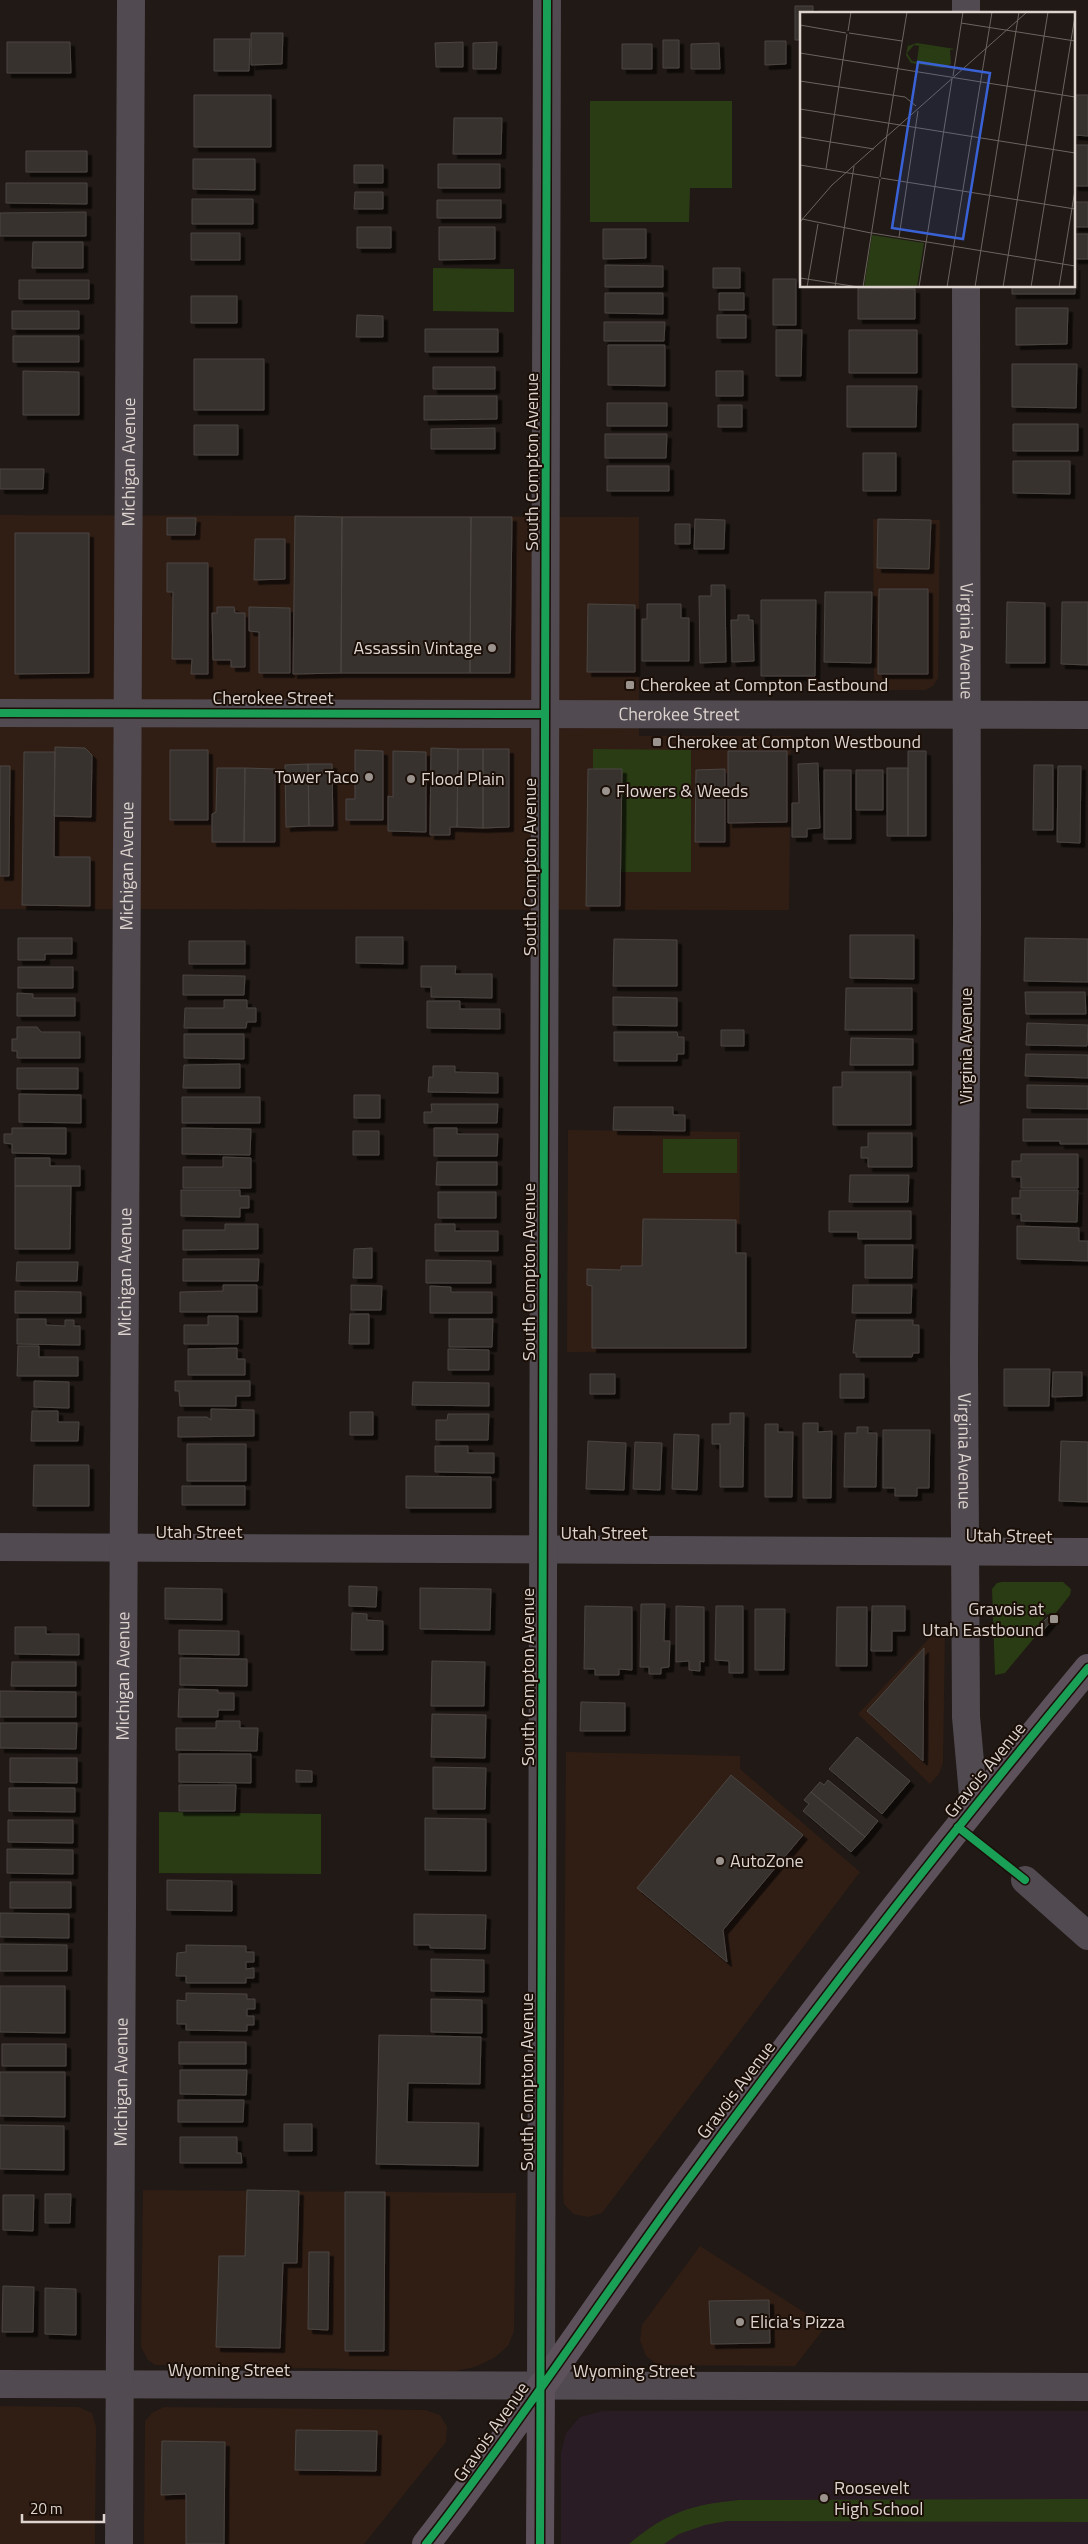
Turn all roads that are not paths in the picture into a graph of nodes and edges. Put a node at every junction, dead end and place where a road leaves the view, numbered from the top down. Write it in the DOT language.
graph roads {
  1 [pos="131,0"];
  2 [pos="548,0"];
  3 [pos="966,288"];
  4 [pos="0,713"];
  5 [pos="128,713"];
  6 [pos="545,714"];
  7 [pos="967,715"];
  8 [pos="1088,715"];
  9 [pos="0,1547"];
  10 [pos="124,1547"];
  11 [pos="544,1548"];
  12 [pos="965,1550"];
  13 [pos="1088,1552"];
  14 [pos="1088,1668"];
  15 [pos="974,1806"];
  16 [pos="1025,1880"];
  17 [pos="1088,1936"];
  18 [pos="0,2384"];
  19 [pos="120,2384"];
  20 [pos="541,2386"];
  21 [pos="1088,2386"];
  22 [pos="119,2544"];
  23 [pos="426,2544"];
  24 [pos="540,2544"];
  1 -- 5 [label="street, Michigan Avenue"];
  2 -- 6 [label="street, South Compton Avenue"];
  3 -- 7 [label="street, Virginia Avenue"];
  4 -- 5 [label="street, Cherokee Street"];
  5 -- 6 [label="street, Cherokee Street"];
  5 -- 10 [label="street, Michigan Avenue"];
  6 -- 7 [label="street, Cherokee Street"];
  6 -- 11 [label="street, South Compton Avenue"];
  7 -- 8 [label="street, Cherokee Street"];
  7 -- 12 [label="street, Virginia Avenue"];
  9 -- 10 [label="street, Utah Street"];
  10 -- 11 [label="street, Utah Street"];
  10 -- 19 [label="street, Michigan Avenue"];
  11 -- 12 [label="street, Utah Street"];
  11 -- 20 [label="street, South Compton Avenue"];
  12 -- 13 [label="street, Utah Street"];
  12 -- 15 [label="street, Virginia Avenue"];
  14 -- 15 [label="main road, Gravois Avenue"];
  15 -- 20 [label="main road, Gravois Avenue"];
  16 -- 17 [label="street"];
  18 -- 19 [label="street, Wyoming Street"];
  19 -- 20 [label="street, Wyoming Street"];
  19 -- 22 [label="street, Michigan Avenue"];
  20 -- 21 [label="street, Wyoming Street"];
  20 -- 23 [label="main road, Gravois Avenue"];
  20 -- 24 [label="main road, South Compton Avenue"];
}
